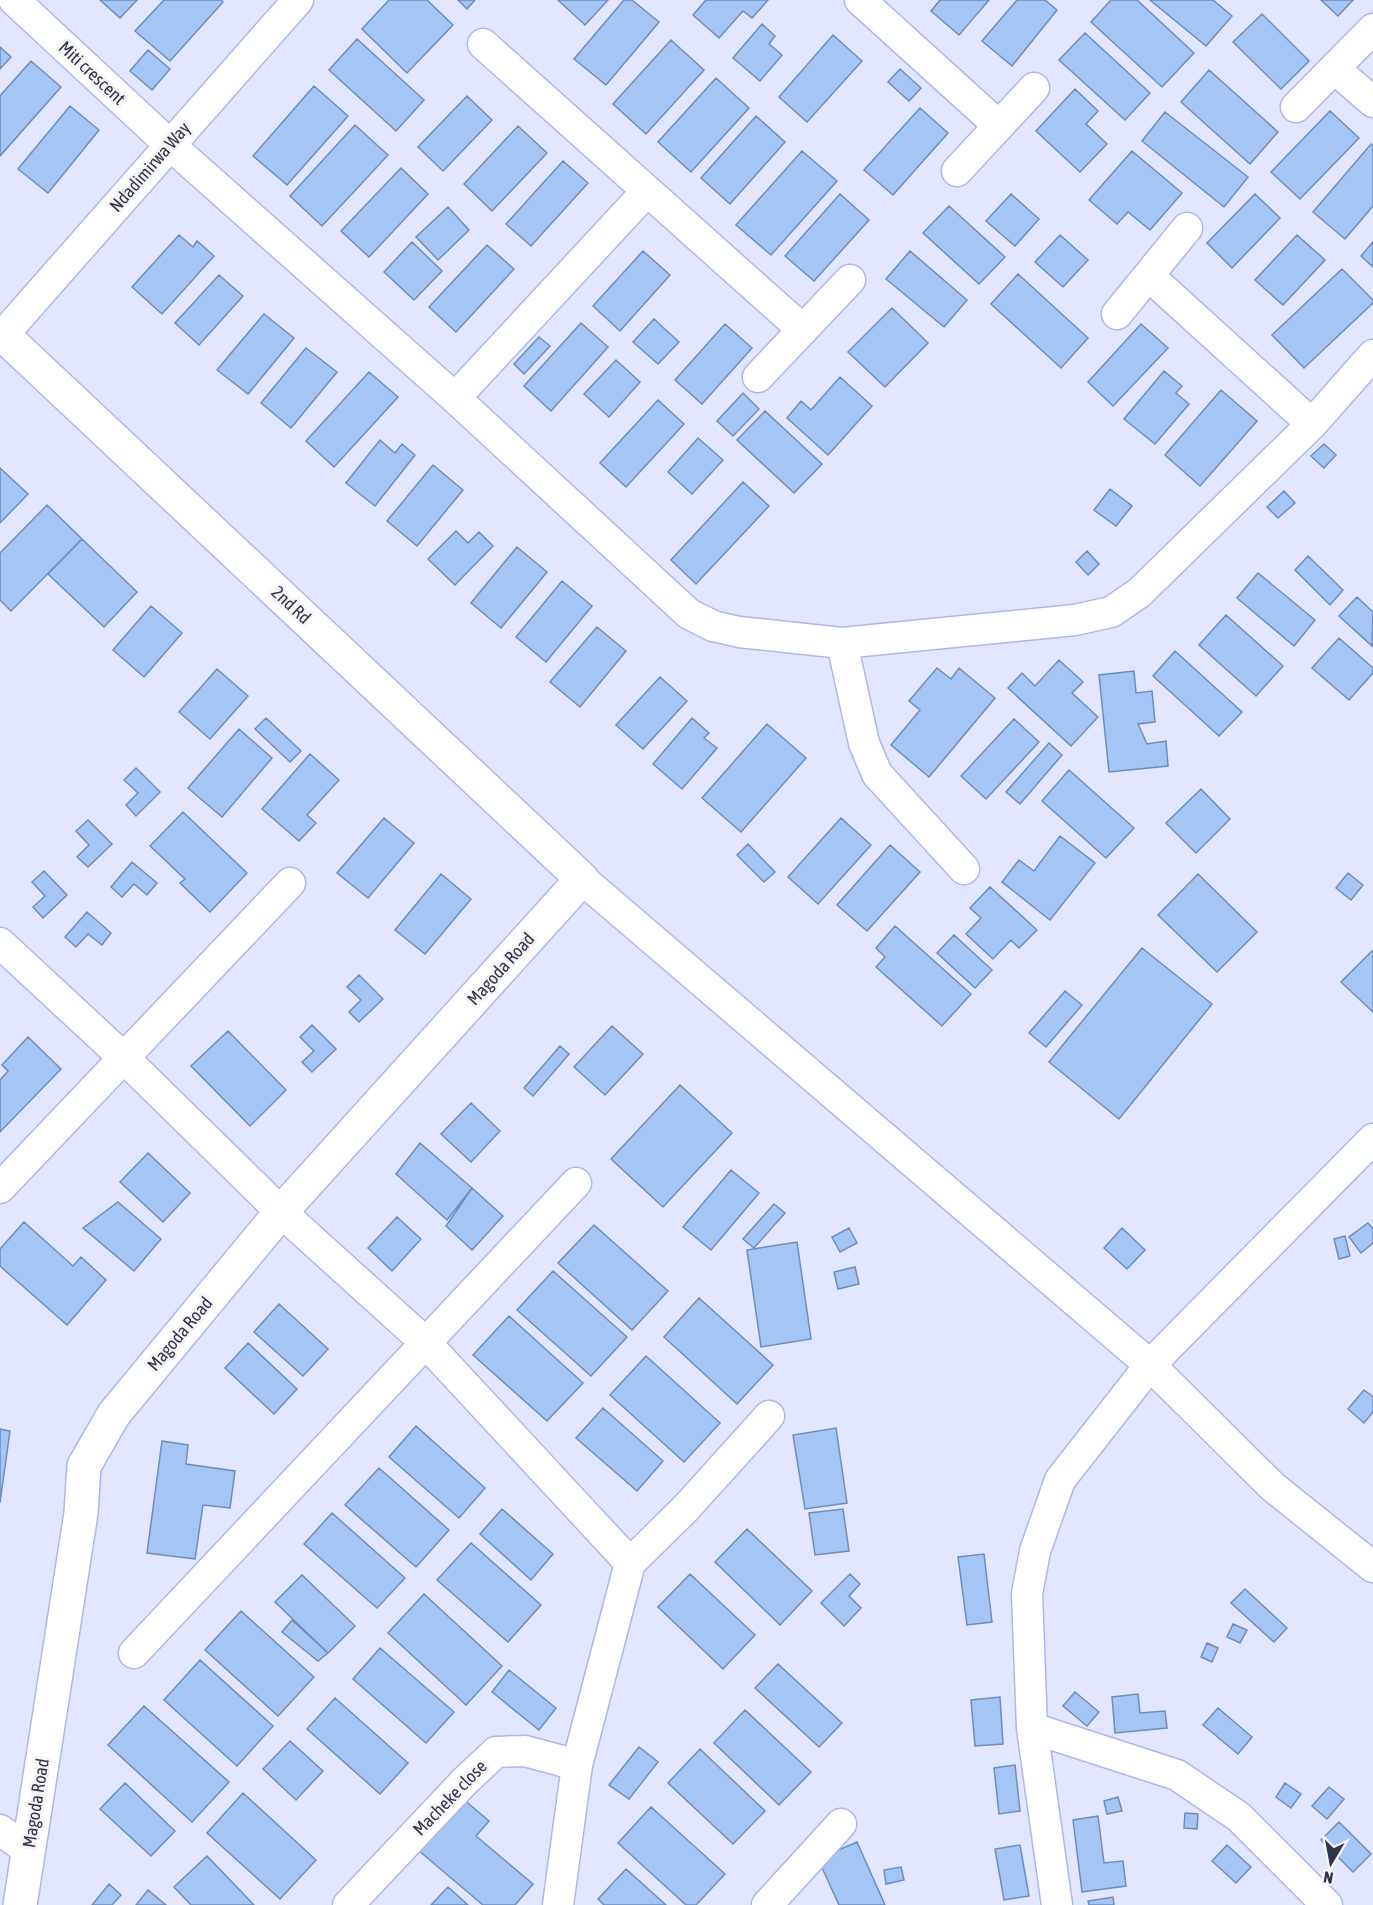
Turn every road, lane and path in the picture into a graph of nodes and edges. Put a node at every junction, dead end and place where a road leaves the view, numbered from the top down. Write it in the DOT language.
graph roads {
  1 [pos="14,0"];
  2 [pos="298,0"];
  3 [pos="860,0"];
  4 [pos="1373,29"];
  5 [pos="483,44"];
  6 [pos="1335,69"];
  7 [pos="1035,88"];
  8 [pos="1373,102"];
  9 [pos="1296,107"];
  10 [pos="999,126"];
  11 [pos="170,145"];
  12 [pos="957,171"];
  13 [pos="647,191"];
  14 [pos="1187,228"];
  15 [pos="1149,276"];
  16 [pos="850,280"];
  17 [pos="1117,314"];
  18 [pos="803,330"];
  19 [pos="2,334"];
  20 [pos="1373,355"];
  21 [pos="758,377"];
  22 [pos="455,398"];
  23 [pos="1312,424"];
  24 [pos="842,644"];
  25 [pos="964,869"];
  26 [pos="582,879"];
  27 [pos="290,883"];
  28 [pos="0,943"];
  29 [pos="124,1058"];
  30 [pos="1373,1139"];
  31 [pos="576,1183"];
  32 [pos="0,1188"];
  33 [pos="281,1212"];
  34 [pos="426,1343"];
  35 [pos="1150,1365"];
  36 [pos="769,1416"];
  37 [pos="630,1563"];
  38 [pos="1373,1567"];
  39 [pos="134,1653"];
  40 [pos="1032,1728"];
  41 [pos="577,1765"];
  42 [pos="841,1824"];
  43 [pos="0,1830"];
  44 [pos="29,1851"];
  45 [pos="20,1905"];
  46 [pos="348,1905"];
  47 [pos="558,1905"];
  48 [pos="767,1905"];
  49 [pos="1057,1905"];
  50 [pos="1327,1905"];
  1 -- 11 [label="street, Miti crescent"];
  2 -- 11 [label="street, Ndadimirwa Way"];
  3 -- 10 [label="street"];
  4 -- 6 [label="street"];
  5 -- 13 [label="street"];
  6 -- 8 [label="street"];
  6 -- 9 [label="street"];
  7 -- 10 [label="street"];
  10 -- 12 [label="street"];
  11 -- 19 [label="street, Ndadimirwa Way"];
  11 -- 22 [label="street, Miti crescent"];
  13 -- 18 [label="street"];
  13 -- 22 [label="street"];
  14 -- 15 [label="street"];
  15 -- 17 [label="street"];
  15 -- 23 [label="street"];
  16 -- 18 [label="street"];
  18 -- 21 [label="street"];
  19 -- 26 [label="street, 2nd Rd"];
  20 -- 23 [label="street, Miti crescent"];
  22 -- 24 [label="street, Miti crescent"];
  23 -- 24 [label="street, Miti crescent"];
  24 -- 25 [label="street"];
  26 -- 33 [label="street, Magoda Road"];
  26 -- 35 [label="street"];
  27 -- 29 [label="street"];
  28 -- 29 [label="street"];
  29 -- 32 [label="street"];
  29 -- 33 [label="street"];
  30 -- 35 [label="street"];
  31 -- 34 [label="street"];
  33 -- 34 [label="street"];
  33 -- 44 [label="street, Magoda Road"];
  34 -- 37 [label="street"];
  34 -- 39 [label="street"];
  35 -- 38 [label="street"];
  35 -- 40 [label="street"];
  36 -- 37 [label="street"];
  37 -- 41 [label="street"];
  40 -- 49 [label="street"];
  40 -- 50 [label="street"];
  41 -- 46 [label="street, Macheke close"];
  41 -- 47 [label="street"];
  42 -- 48 [label="street"];
  43 -- 44 [label="street"];
  44 -- 45 [label="street, Magoda Road"];
}
